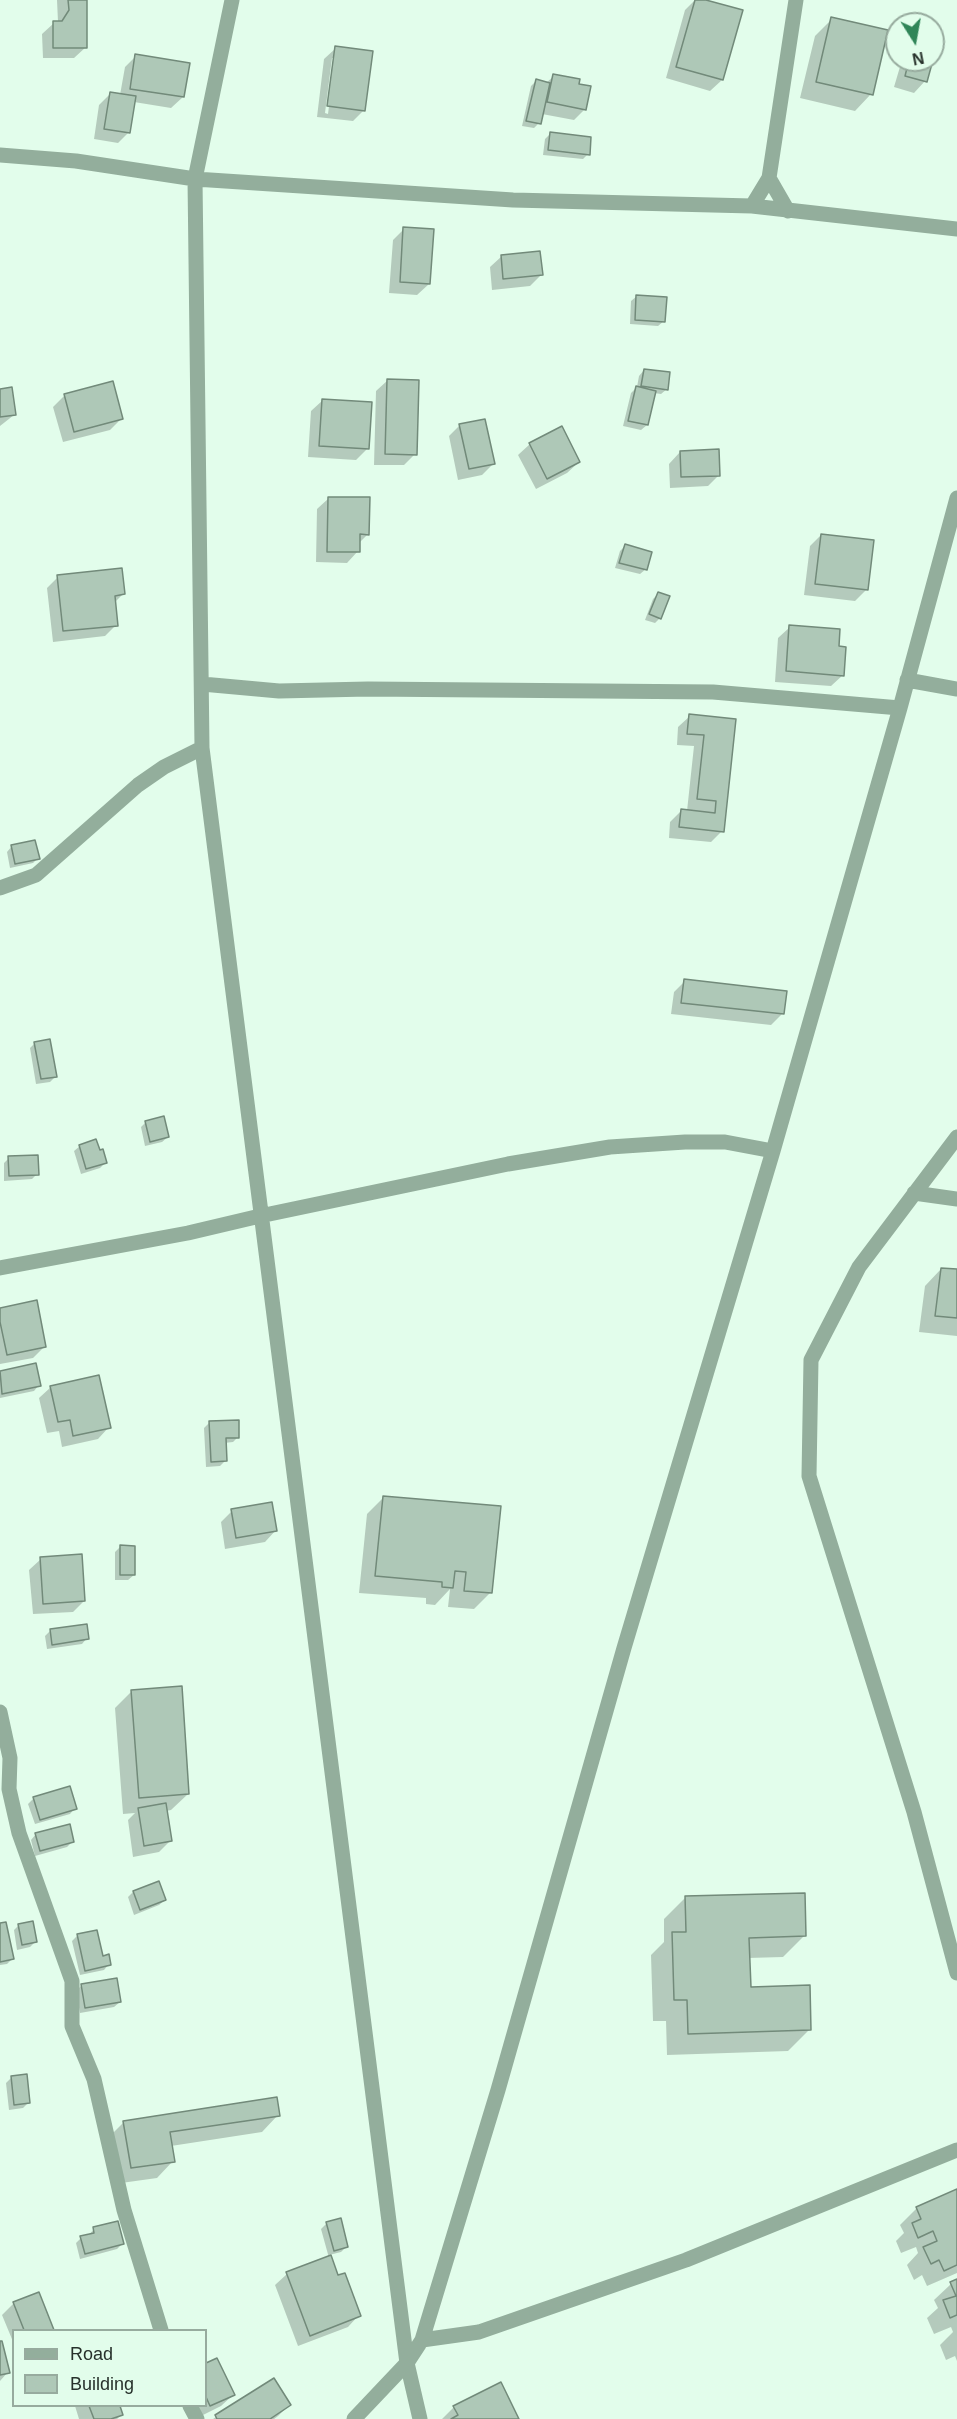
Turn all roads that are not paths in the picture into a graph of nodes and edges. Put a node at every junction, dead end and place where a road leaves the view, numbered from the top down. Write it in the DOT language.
graph roads {
  1 [pos="232,0"];
  2 [pos="796,0"];
  3 [pos="0,154"];
  4 [pos="769,178"];
  5 [pos="195,179"];
  6 [pos="752,206"];
  7 [pos="788,211"];
  8 [pos="957,229"];
  9 [pos="957,498"];
  10 [pos="907,680"];
  11 [pos="202,684"];
  12 [pos="957,689"];
  13 [pos="900,708"];
  14 [pos="202,748"];
  15 [pos="0,888"];
  16 [pos="957,1137"];
  17 [pos="773,1151"];
  18 [pos="914,1192"];
  19 [pos="957,1199"];
  20 [pos="260,1216"];
  21 [pos="0,1268"];
  22 [pos="0,1712"];
  23 [pos="957,1972"];
  24 [pos="957,2150"];
  25 [pos="160,2329"];
  26 [pos="422,2340"];
  27 [pos="407,2363"];
  28 [pos="354,2419"];
  29 [pos="420,2419"];
  1 -- 5 [label="street"];
  2 -- 4 [label="street"];
  3 -- 5 [label="street"];
  4 -- 6 [label="street"];
  4 -- 7 [label="street"];
  5 -- 6 [label="street"];
  5 -- 11 [label="street"];
  6 -- 7 [label="street"];
  7 -- 8 [label="street"];
  9 -- 10 [label="street"];
  10 -- 12 [label="street"];
  10 -- 13 [label="street"];
  11 -- 13 [label="street"];
  11 -- 14 [label="street"];
  13 -- 17 [label="street"];
  14 -- 15 [label="street"];
  14 -- 20 [label="street"];
  16 -- 18 [label="street"];
  17 -- 20 [label="street"];
  17 -- 26 [label="street"];
  18 -- 19 [label="street"];
  18 -- 23 [label="street"];
  20 -- 21 [label="street"];
  20 -- 27 [label="street"];
  22 -- 25 [label="street"];
  24 -- 26 [label="street"];
  26 -- 27 [label="street"];
  27 -- 28 [label="street"];
  27 -- 29 [label="street"];
}
